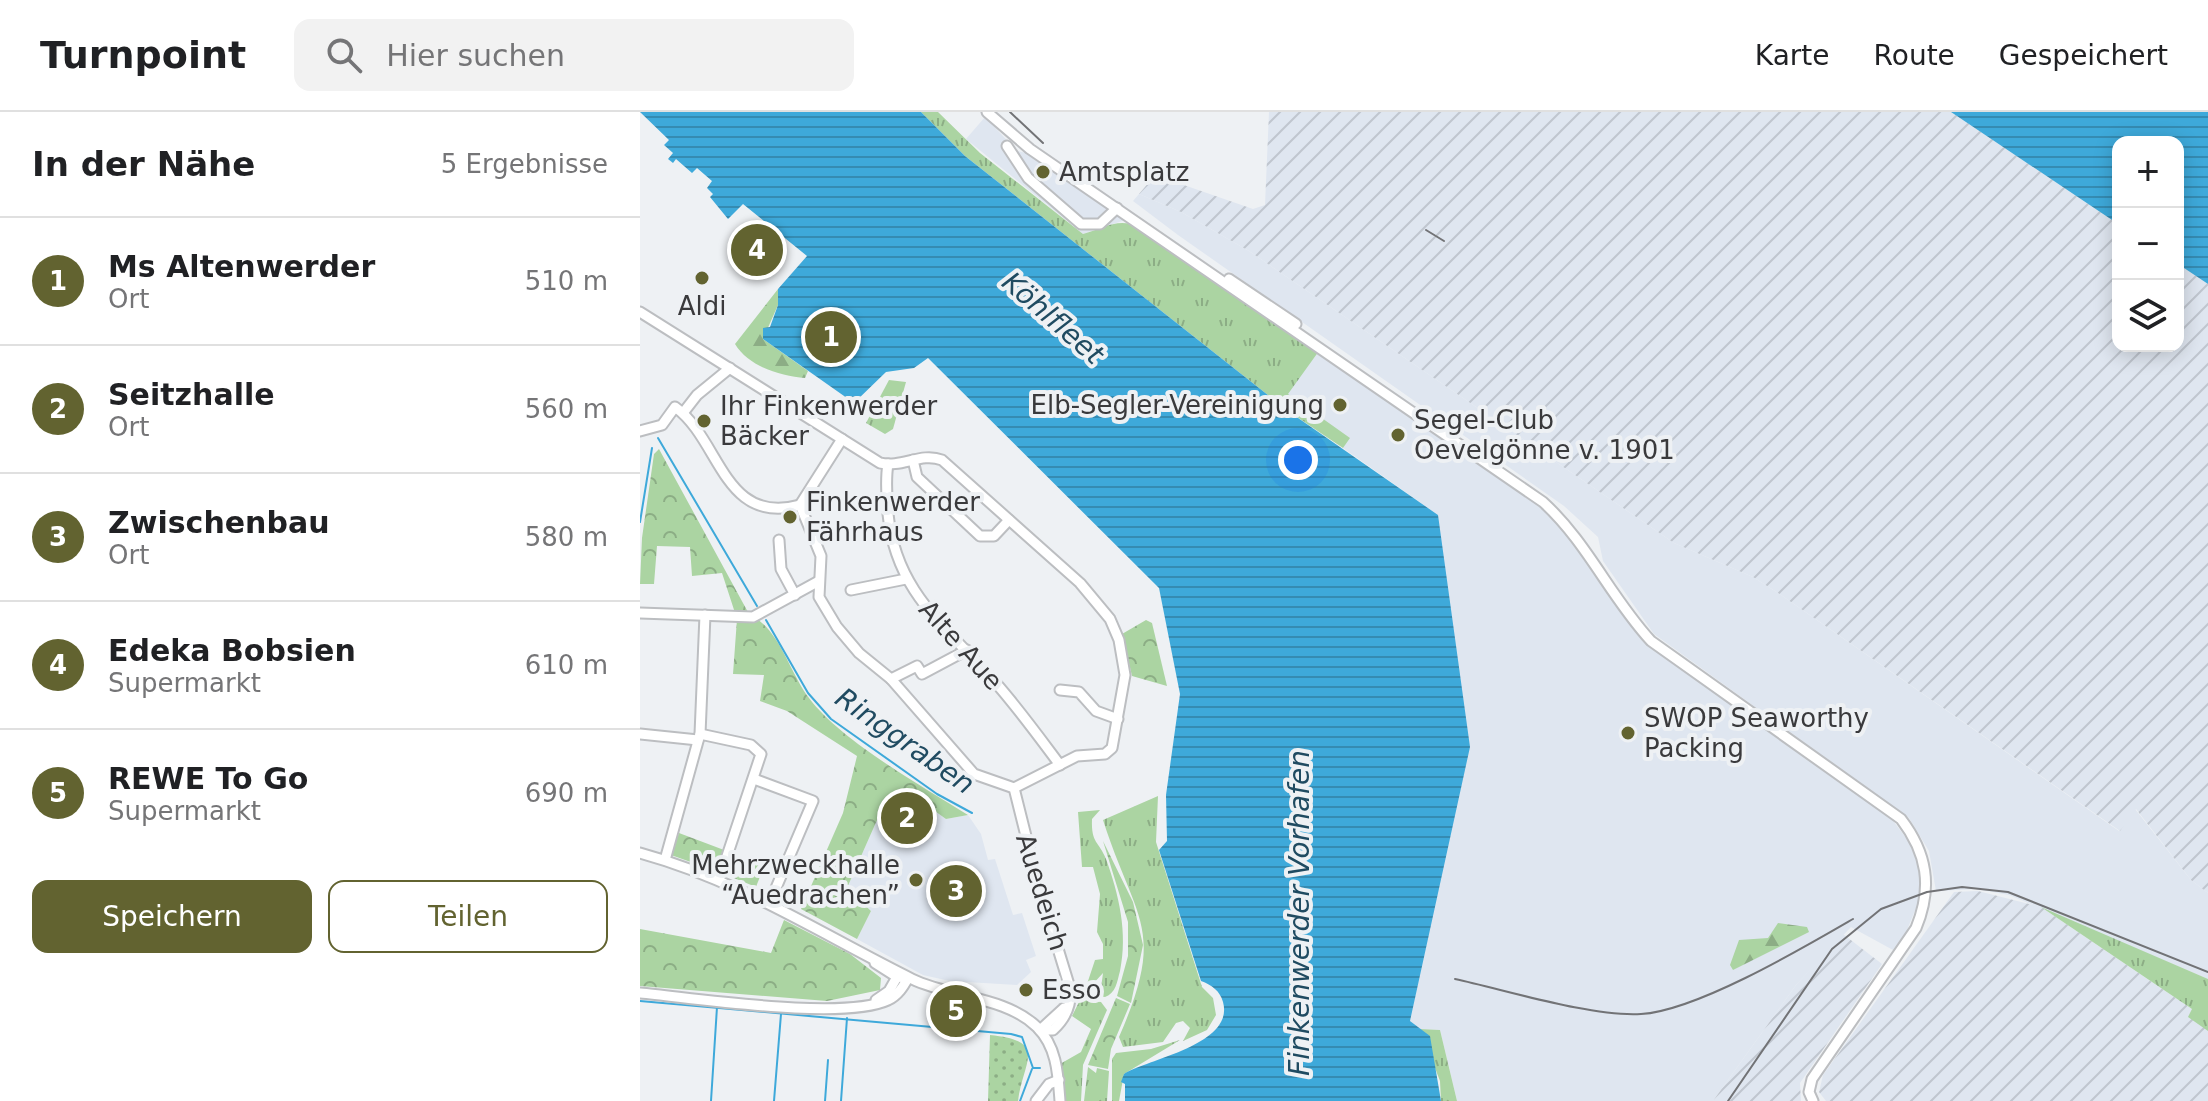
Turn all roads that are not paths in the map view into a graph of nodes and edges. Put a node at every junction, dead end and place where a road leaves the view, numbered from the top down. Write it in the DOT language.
graph roads {
  1 [pos="987,112"];
  2 [pos="1007,146"];
  3 [pos="1117,208"];
  4 [pos="640,312"];
  5 [pos="730,368"];
  6 [pos="679,410"];
  7 [pos="640,431"];
  8 [pos="842,439"];
  9 [pos="913,460"];
  10 [pos="888,464"];
  11 [pos="800,505"];
  12 [pos="1009,520"];
  13 [pos="779,540"];
  14 [pos="906,579"];
  15 [pos="819,581"];
  16 [pos="851,590"];
  17 [pos="795,595"];
  18 [pos="640,613"];
  19 [pos="705,615"];
  20 [pos="967,650"];
  21 [pos="891,679"];
  22 [pos="1060,690"];
  23 [pos="1118,719"];
  24 [pos="640,734"];
  25 [pos="699,737"];
  26 [pos="1060,765"];
  27 [pos="754,779"];
  28 [pos="1014,788"];
  29 [pos="640,853"];
  30 [pos="665,860"];
  31 [pos="719,880"];
  32 [pos="770,902"];
  33 [pos="903,977"];
  34 [pos="640,993"];
  35 [pos="1071,995"];
  36 [pos="1059,1024"];
  37 [pos="1040,1030"];
  38 [pos="1054,1054"];
  39 [pos="1059,1080"];
  40 [pos="1811,1097"];
  41 [pos="1036,1101"];
  42 [pos="1060,1101"];
  1 -- 3 [label="street"];
  2 -- 3 [label="street"];
  3 -- 40 [label="street"];
  4 -- 5 [label="street"];
  5 -- 6 [label="street"];
  5 -- 8 [label="street"];
  6 -- 7 [label="street"];
  6 -- 11 [label="street"];
  8 -- 10 [label="street"];
  8 -- 11 [label="street"];
  9 -- 10 [label="street"];
  9 -- 12 [label="street"];
  9 -- 12 [label="street"];
  10 -- 14 [label="street, Alte Aue"];
  11 -- 15 [label="street"];
  12 -- 23 [label="street"];
  13 -- 17 [label="street"];
  14 -- 16 [label="street"];
  14 -- 20 [label="street, Alte Aue"];
  15 -- 17 [label="street"];
  15 -- 21 [label="street"];
  17 -- 19 [label="street"];
  18 -- 19 [label="street"];
  19 -- 25 [label="street"];
  20 -- 21 [label="street"];
  20 -- 26 [label="street, Alte Aue"];
  21 -- 28 [label="street"];
  22 -- 23 [label="street"];
  23 -- 26 [label="street"];
  24 -- 25 [label="street"];
  25 -- 27 [label="street"];
  25 -- 30 [label="street"];
  26 -- 28 [label="street"];
  27 -- 31 [label="street"];
  27 -- 32 [label="street"];
  28 -- 35 [label="street, Auedeich"];
  29 -- 30 [label="street"];
  30 -- 31 [label="street"];
  31 -- 32 [label="street"];
  32 -- 33 [label="street"];
  33 -- 34 [label="street"];
  33 -- 37 [label="street"];
  35 -- 36 [label="street"];
  35 -- 37 [label="street"];
  36 -- 37 [label="street"];
  36 -- 38 [label="street"];
  37 -- 38 [label="street"];
  38 -- 39 [label="street"];
  39 -- 41 [label="street"];
  39 -- 42 [label="street"];
}
